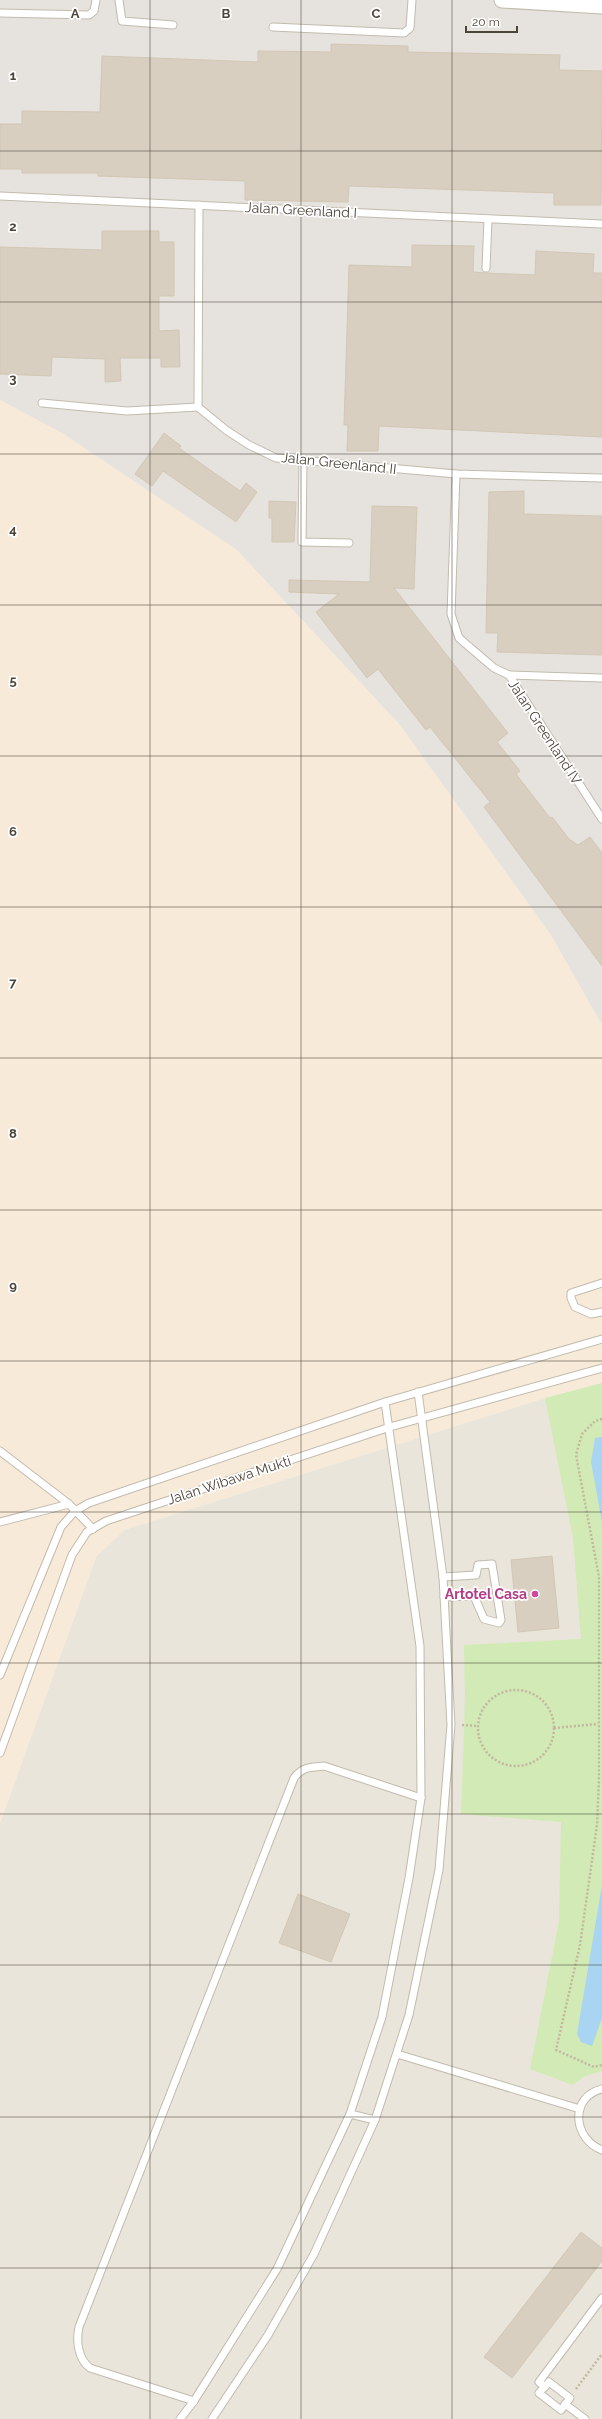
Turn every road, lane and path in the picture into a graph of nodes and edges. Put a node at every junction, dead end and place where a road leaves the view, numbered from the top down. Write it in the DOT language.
graph roads {
  1 [pos="96,0"];
  2 [pos="119,0"];
  3 [pos="412,0"];
  4 [pos="502,0"];
  5 [pos="602,6"];
  6 [pos="0,13"];
  7 [pos="172,25"];
  8 [pos="273,27"];
  9 [pos="0,196"];
  10 [pos="199,205"];
  11 [pos="488,218"];
  12 [pos="602,224"];
  13 [pos="486,268"];
  14 [pos="42,403"];
  15 [pos="198,407"];
  16 [pos="303,461"];
  17 [pos="456,474"];
  18 [pos="602,478"];
  19 [pos="349,543"];
  20 [pos="509,676"];
  21 [pos="602,678"];
  22 [pos="602,819"];
  23 [pos="602,1283"];
  24 [pos="602,1312"];
  25 [pos="602,1339"];
  26 [pos="602,1368"];
  27 [pos="418,1392"];
  28 [pos="385,1402"];
  29 [pos="422,1418"];
  30 [pos="602,1419"];
  31 [pos="390,1426"];
  32 [pos="0,1451"];
  33 [pos="69,1504"];
  34 [pos="75,1511"];
  35 [pos="0,1522"];
  36 [pos="93,1528"];
  37 [pos="442,1577"];
  38 [pos="444,1597"];
  39 [pos="2,1661"];
  40 [pos="0,1674"];
  41 [pos="598,1724"];
  42 [pos="554,1728"];
  43 [pos="0,1753"];
  44 [pos="421,1798"];
  45 [pos="397,2054"];
  46 [pos="602,2065"];
  47 [pos="602,2089"];
  48 [pos="580,2109"];
  49 [pos="350,2114"];
  50 [pos="375,2120"];
  51 [pos="602,2150"];
  52 [pos="602,2298"];
  53 [pos="602,2354"];
  54 [pos="545,2387"];
  55 [pos="570,2398"];
  56 [pos="194,2401"];
  57 [pos="565,2404"];
  58 [pos="180,2419"];
  59 [pos="212,2419"];
  60 [pos="585,2419"];
  1 -- 6 [label="lane"];
  2 -- 7 [label="lane"];
  3 -- 8 [label="lane"];
  4 -- 5 [label="street"];
  9 -- 10 [label="lane, Jalan Greenland I"];
  10 -- 11 [label="lane, Jalan Greenland I"];
  10 -- 15 [label="lane"];
  11 -- 12 [label="lane, Jalan Greenland I"];
  11 -- 13 [label="lane"];
  14 -- 15 [label="lane"];
  15 -- 16 [label="lane, Jalan Greenland II"];
  16 -- 17 [label="lane, Jalan Greenland II"];
  16 -- 19 [label="lane"];
  17 -- 18 [label="lane, Jalan Greenland II"];
  17 -- 20 [label="lane, Jalan Greenland IV"];
  20 -- 21 [label="lane"];
  20 -- 22 [label="lane, Jalan Greenland IV"];
  23 -- 24 [label="lane"];
  25 -- 27 [label="lane, Jalan Wibawa Mukti"];
  26 -- 29 [label="lane, Jalan Wibawa Mukti"];
  27 -- 28 [label="lane, Jalan Wibawa Mukti"];
  27 -- 29 [label="lane"];
  28 -- 31 [label="lane"];
  28 -- 34 [label="lane, Jalan Wibawa Mukti"];
  29 -- 31 [label="lane, Jalan Wibawa Mukti"];
  29 -- 37 [label="lane"];
  30 -- 41 [label="path"];
  31 -- 36 [label="lane, Jalan Wibawa Mukti"];
  31 -- 44 [label="lane"];
  32 -- 33 [label="lane"];
  33 -- 34 [label="lane"];
  33 -- 35 [label="lane"];
  34 -- 36 [label="lane"];
  34 -- 39 [label="lane, Jalan Wibawa Mukti"];
  36 -- 43 [label="lane, Jalan Wibawa Mukti"];
  37 -- 38 [label="lane"];
  37 -- 38 [label="lane"];
  38 -- 45 [label="lane"];
  39 -- 40 [label="lane, Jalan Wibawa Mukti"];
  41 -- 42 [label="path"];
  41 -- 46 [label="path"];
  42 -- 42 [label="path"];
  44 -- 49 [label="lane"];
  44 -- 56 [label="lane"];
  45 -- 48 [label="lane"];
  45 -- 50 [label="lane"];
  47 -- 48 [label="lane"];
  48 -- 51 [label="lane"];
  49 -- 50 [label="lane"];
  49 -- 56 [label="lane"];
  50 -- 59 [label="lane"];
  52 -- 54 [label="lane"];
  53 -- 55 [label="path"];
  54 -- 55 [label="lane"];
  54 -- 57 [label="lane"];
  55 -- 57 [label="lane"];
  56 -- 58 [label="lane"];
  57 -- 60 [label="lane"];
}
